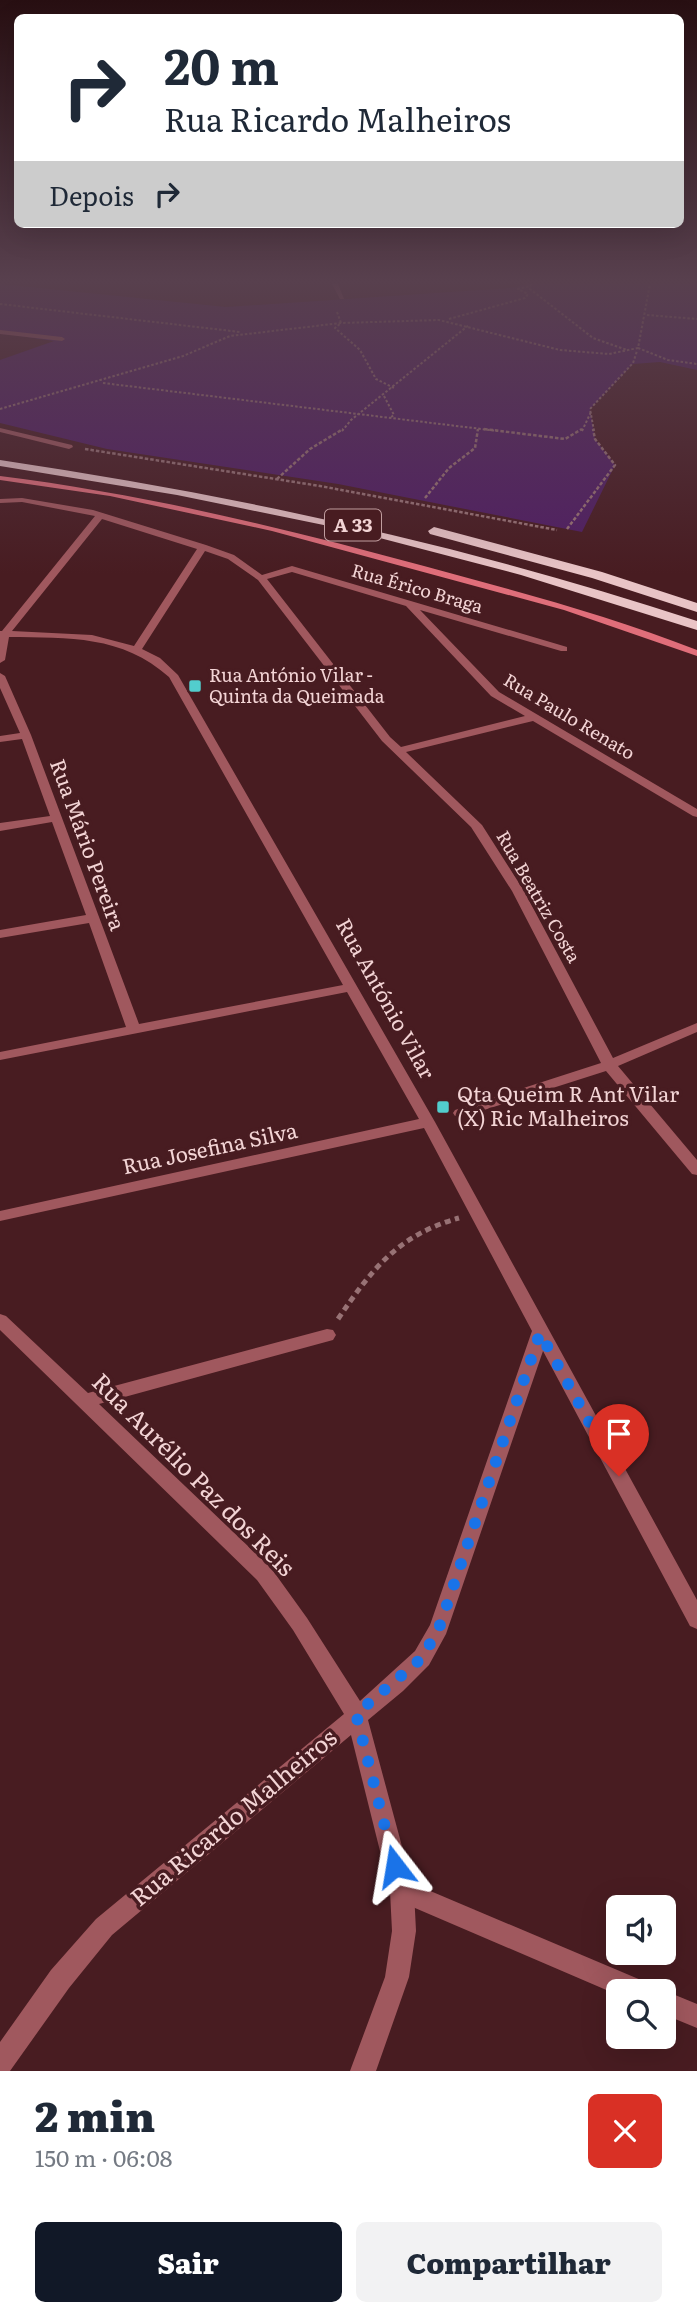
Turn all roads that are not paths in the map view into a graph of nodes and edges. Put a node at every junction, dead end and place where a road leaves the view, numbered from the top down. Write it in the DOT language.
graph roads {
  1 [pos="0,430"];
  2 [pos="69,447"];
  3 [pos="0,452"];
  4 [pos="0,463"];
  5 [pos="0,468"];
  6 [pos="0,478"];
  7 [pos="193,480"];
  8 [pos="0,501"];
  9 [pos="102,515"];
  10 [pos="418,527"];
  11 [pos="203,547"];
  12 [pos="545,576"];
  13 [pos="261,578"];
  14 [pos="408,602"];
  15 [pos="697,608"];
  16 [pos="697,626"];
  17 [pos="2,634"];
  18 [pos="138,649"];
  19 [pos="564,649"];
  20 [pos="697,653"];
  21 [pos="0,660"];
  22 [pos="0,676"];
  23 [pos="536,717"];
  24 [pos="26,735"];
  25 [pos="0,739"];
  26 [pos="398,751"];
  27 [pos="697,814"];
  28 [pos="57,818"];
  29 [pos="0,827"];
  30 [pos="93,918"];
  31 [pos="0,934"];
  32 [pos="351,987"];
  33 [pos="697,1027"];
  34 [pos="134,1029"];
  35 [pos="0,1056"];
  36 [pos="609,1065"];
  37 [pos="460,1113"];
  38 [pos="428,1122"];
  39 [pos="697,1171"];
  40 [pos="0,1216"];
  41 [pos="0,1320"];
  42 [pos="540,1333"];
  43 [pos="327,1335"];
  44 [pos="86,1401"];
  45 [pos="697,1620"];
  46 [pos="356,1714"];
  47 [pos="401,1891"];
  48 [pos="608,1979"];
  49 [pos="676,2007"];
  50 [pos="697,2016"];
  51 [pos="0,2064"];
  52 [pos="363,2071"];
  1 -- 2 [label="street"];
  3 -- 7 [label="highway"];
  4 -- 12 [label="highway, A 33"];
  5 -- 12 [label="highway"];
  6 -- 20 [label="street"];
  8 -- 9 [label="street, Rua Beatriz Costa"];
  9 -- 11 [label="street, Rua Beatriz Costa"];
  9 -- 17 [label="street"];
  10 -- 15 [label="highway"];
  11 -- 13 [label="street, Rua Beatriz Costa"];
  11 -- 18 [label="street"];
  12 -- 16 [label="highway, A 33"];
  13 -- 14 [label="street, Rua Érico Braga"];
  13 -- 26 [label="street, Rua Beatriz Costa"];
  14 -- 19 [label="street, Rua Érico Braga"];
  14 -- 23 [label="street, Rua Paulo Renato"];
  17 -- 18 [label="street, Rua António Vilar"];
  17 -- 21 [label="street"];
  18 -- 32 [label="street, Rua António Vilar"];
  22 -- 24 [label="street, Rua Mário Pereira"];
  23 -- 26 [label="street"];
  23 -- 27 [label="street, Rua Paulo Renato"];
  24 -- 25 [label="street"];
  24 -- 28 [label="street, Rua Mário Pereira"];
  26 -- 36 [label="street, Rua Beatriz Costa"];
  28 -- 29 [label="street"];
  28 -- 30 [label="street, Rua Mário Pereira"];
  30 -- 31 [label="street"];
  30 -- 34 [label="street, Rua Mário Pereira"];
  32 -- 34 [label="street"];
  32 -- 38 [label="street, Rua António Vilar"];
  33 -- 36 [label="street"];
  34 -- 35 [label="street"];
  36 -- 37 [label="street"];
  36 -- 39 [label="street, Rua Beatriz Costa"];
  38 -- 40 [label="street, Rua Josefina Silva"];
  38 -- 42 [label="street, Rua António Vilar"];
  41 -- 44 [label="street, Rua Aurélio Paz dos Reis"];
  42 -- 45 [label="street, Rua António Vilar"];
  42 -- 46 [label="street, Rua Ricardo Malheiros"];
  43 -- 44 [label="street"];
  44 -- 46 [label="street, Rua Aurélio Paz dos Reis"];
  46 -- 47 [label="street, Rua Aurélio Paz dos Reis"];
  46 -- 51 [label="street, Rua Ricardo Malheiros"];
  47 -- 48 [label="street"];
  47 -- 52 [label="street, Rua Aurélio Paz dos Reis"];
  49 -- 50 [label="street"];
}
